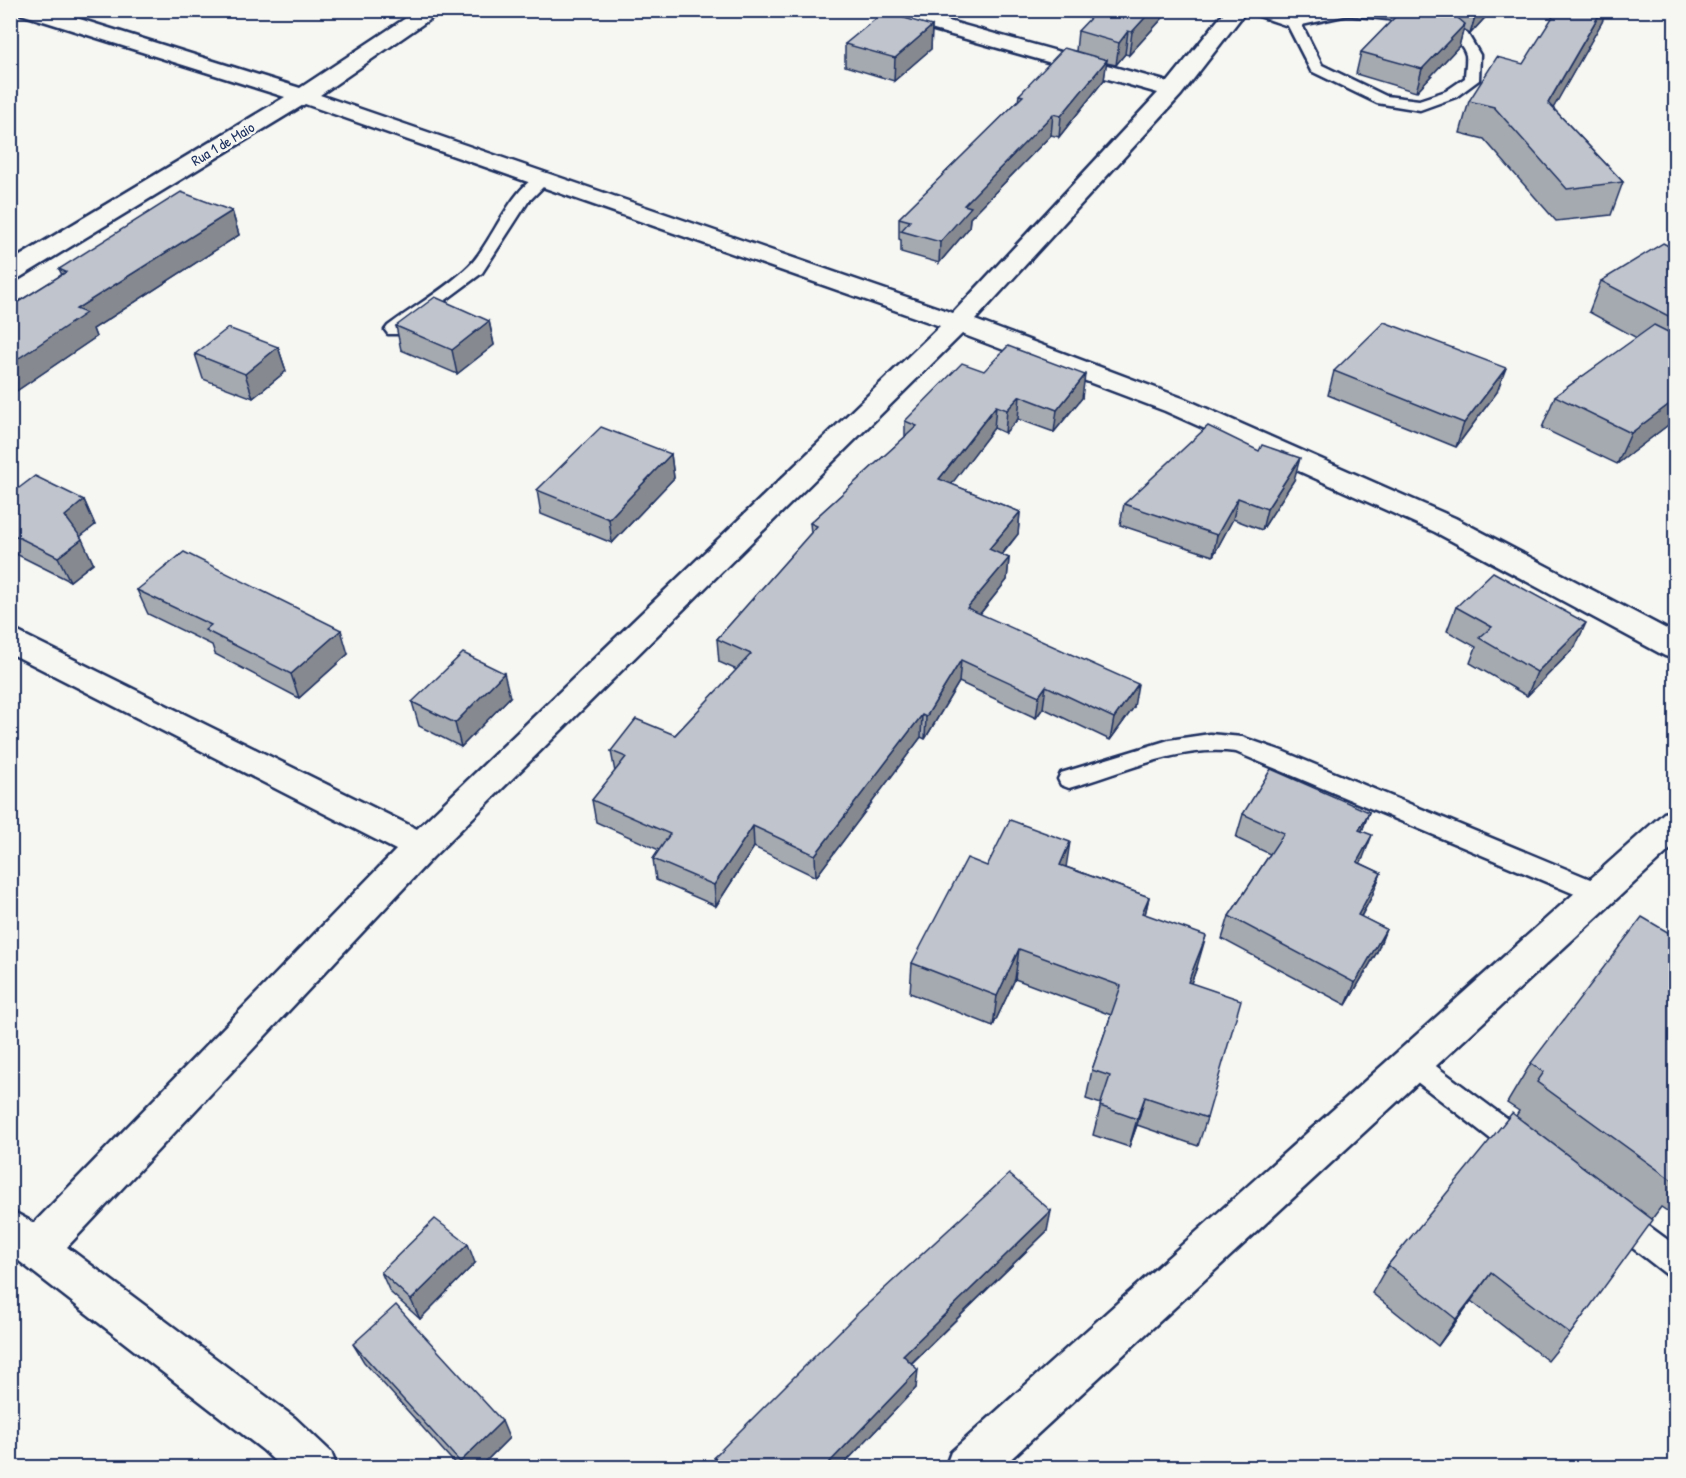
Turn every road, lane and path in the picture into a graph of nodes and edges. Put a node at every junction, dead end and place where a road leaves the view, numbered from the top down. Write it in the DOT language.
graph roads {
  1 [pos="28,10"];
  2 [pos="433,10"];
  3 [pos="884,10"];
  4 [pos="1237,10"];
  5 [pos="1248,10"];
  6 [pos="1294,23"];
  7 [pos="1173,90"];
  8 [pos="303,96"];
  9 [pos="543,179"];
  10 [pos="10,273"];
  11 [pos="958,323"];
  12 [pos="394,330"];
  13 [pos="10,639"];
  14 [pos="1676,648"];
  15 [pos="1070,779"];
  16 [pos="1676,823"];
  17 [pos="422,847"];
  18 [pos="1598,893"];
  19 [pos="1412,1063"];
  20 [pos="1544,1163"];
  21 [pos="1600,1206"];
  22 [pos="24,1238"];
  23 [pos="1676,1264"];
  24 [pos="315,1467"];
  25 [pos="967,1467"];
  1 -- 8 [label="street"];
  2 -- 8 [label="street, Rua 1 de Maio"];
  3 -- 7 [label="street"];
  4 -- 7 [label="street"];
  5 -- 6 [label="lane"];
  6 -- 6 [label="lane"];
  7 -- 11 [label="street"];
  8 -- 9 [label="street"];
  8 -- 10 [label="street, Rua 1 de Maio"];
  9 -- 11 [label="street"];
  9 -- 12 [label="lane"];
  11 -- 14 [label="street"];
  11 -- 17 [label="street"];
  13 -- 17 [label="street"];
  15 -- 18 [label="lane"];
  16 -- 18 [label="street"];
  17 -- 22 [label="street"];
  18 -- 19 [label="street"];
  19 -- 20 [label="lane"];
  19 -- 25 [label="street"];
  21 -- 23 [label="lane"];
  22 -- 24 [label="street"];
}
